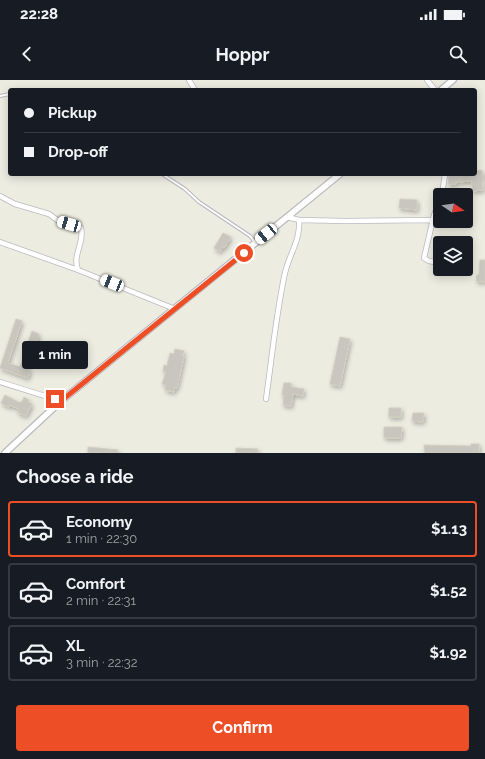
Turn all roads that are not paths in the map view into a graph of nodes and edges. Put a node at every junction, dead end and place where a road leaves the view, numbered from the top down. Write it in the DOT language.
graph roads {
  1 [pos="427,80"];
  2 [pos="453,80"];
  3 [pos="434,88"];
  4 [pos="443,88"];
  5 [pos="165,176"];
  6 [pos="338,176"];
  7 [pos="445,176"];
  8 [pos="443,188"];
  9 [pos="0,196"];
  10 [pos="287,217"];
  11 [pos="433,217"];
  12 [pos="300,220"];
  13 [pos="432,220"];
  14 [pos="0,242"];
  15 [pos="255,243"];
  16 [pos="433,262"];
  17 [pos="78,270"];
  18 [pos="175,309"];
  19 [pos="0,382"];
  20 [pos="266,398"];
  21 [pos="61,401"];
  22 [pos="5,453"];
  1 -- 3 [label="street"];
  2 -- 4 [label="street"];
  5 -- 15 [label="lane"];
  6 -- 10 [label="street"];
  7 -- 8 [label="street"];
  9 -- 17 [label="street"];
  10 -- 12 [label="street"];
  10 -- 15 [label="street"];
  11 -- 13 [label="street"];
  12 -- 13 [label="street"];
  12 -- 20 [label="street"];
  13 -- 16 [label="street"];
  14 -- 17 [label="street"];
  15 -- 18 [label="street"];
  17 -- 18 [label="street"];
  18 -- 21 [label="street"];
  19 -- 21 [label="street"];
  21 -- 22 [label="street"];
}
